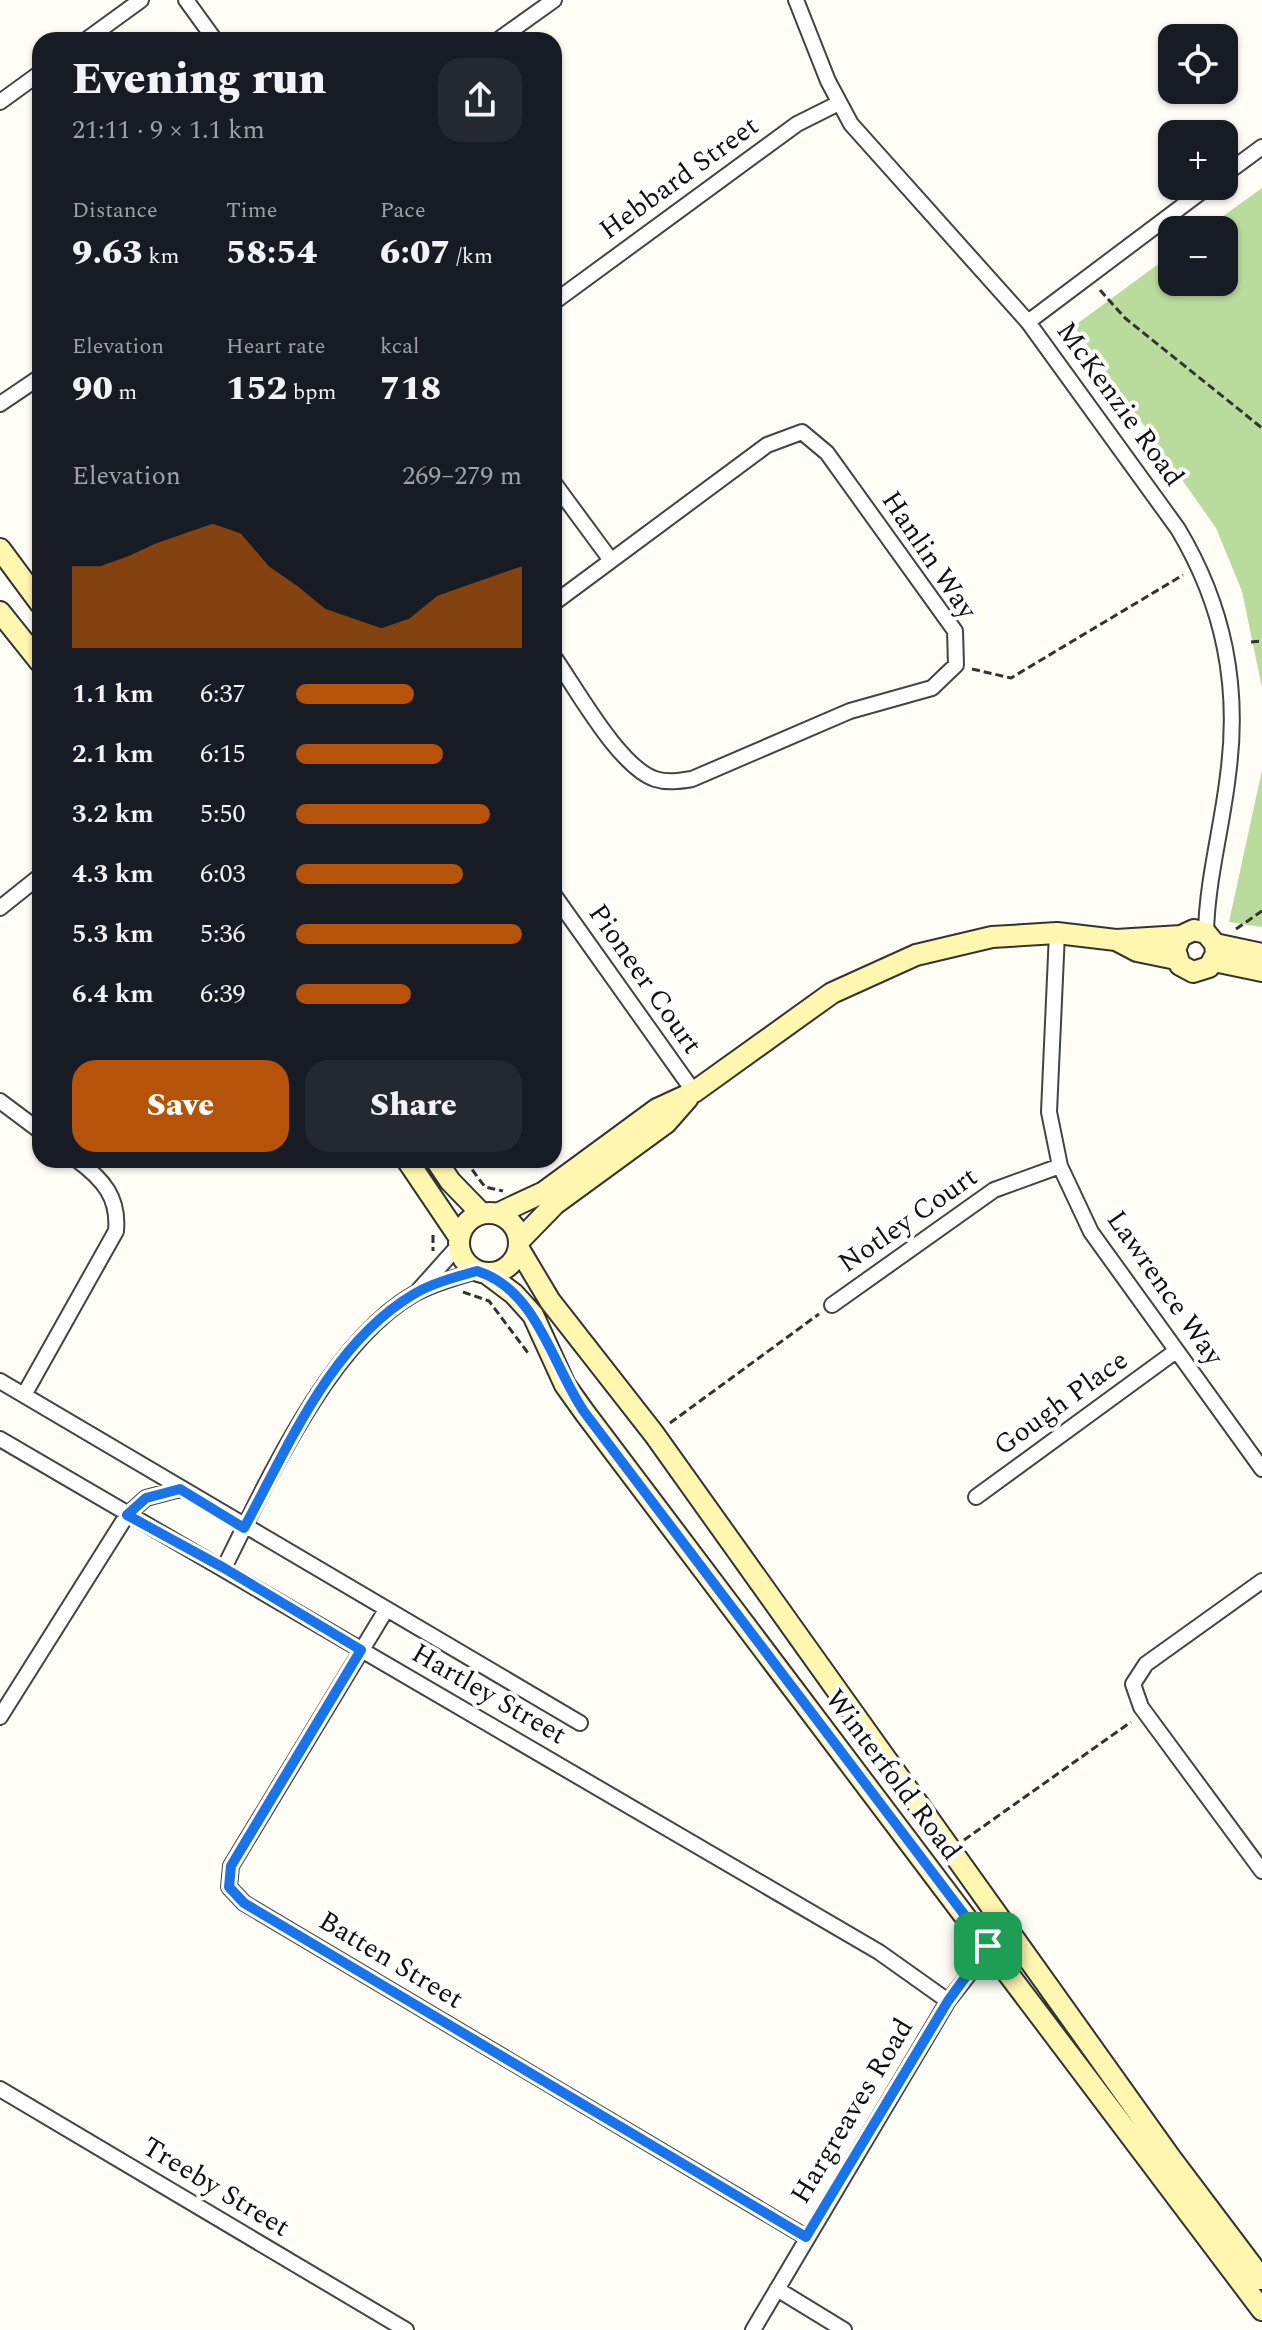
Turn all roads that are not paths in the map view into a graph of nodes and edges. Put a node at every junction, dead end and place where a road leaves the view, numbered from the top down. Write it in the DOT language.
graph roads {
  1 [pos="141,0"];
  2 [pos="186,0"];
  3 [pos="554,0"];
  4 [pos="796,0"];
  5 [pos="97,32"];
  6 [pos="209,32"];
  7 [pos="509,32"];
  8 [pos="32,79"];
  9 [pos="0,102"];
  10 [pos="839,103"];
  11 [pos="1262,147"];
  12 [pos="1238,165"];
  13 [pos="1190,200"];
  14 [pos="562,296"];
  15 [pos="1028,322"];
  16 [pos="32,382"];
  17 [pos="0,404"];
  18 [pos="562,494"];
  19 [pos="0,549"];
  20 [pos="610,559"];
  21 [pos="32,592"];
  22 [pos="562,597"];
  23 [pos="0,612"];
  24 [pos="32,652"];
  25 [pos="562,668"];
  26 [pos="32,882"];
  27 [pos="562,906"];
  28 [pos="0,908"];
  29 [pos="1057,933"];
  30 [pos="1116,940"];
  31 [pos="1202,941"];
  32 [pos="1262,954"];
  33 [pos="1176,959"];
  34 [pos="1262,971"];
  35 [pos="694,1092"];
  36 [pos="0,1101"];
  37 [pos="32,1125"];
  38 [pos="1060,1166"];
  39 [pos="88,1168"];
  40 [pos="412,1168"];
  41 [pos="441,1168"];
  42 [pos="489,1213"];
  43 [pos="459,1241"];
  44 [pos="519,1245"];
  45 [pos="481,1272"];
  46 [pos="417,1292"];
  47 [pos="832,1305"];
  48 [pos="1176,1351"];
  49 [pos="0,1381"];
  50 [pos="24,1395"];
  51 [pos="0,1439"];
  52 [pos="1262,1469"];
  53 [pos="180,1489"];
  54 [pos="976,1497"];
  55 [pos="127,1515"];
  56 [pos="244,1528"];
  57 [pos="224,1568"];
  58 [pos="1262,1581"];
  59 [pos="386,1610"];
  60 [pos="361,1650"];
  61 [pos="0,1717"];
  62 [pos="580,1723"];
  63 [pos="1262,1871"];
  64 [pos="1007,1926"];
  65 [pos="988,1946"];
  66 [pos="948,2001"];
  67 [pos="0,2089"];
  68 [pos="806,2237"];
  69 [pos="1262,2279"];
  70 [pos="777,2289"];
  71 [pos="1262,2310"];
  72 [pos="406,2330"];
  73 [pos="753,2330"];
  74 [pos="844,2330"];
  1 -- 5 [label="street"];
  2 -- 6 [label="street"];
  3 -- 7 [label="street"];
  4 -- 10 [label="street, McKenzie Road"];
  8 -- 9 [label="street"];
  10 -- 14 [label="street, Hebbard Street"];
  10 -- 15 [label="street, McKenzie Road"];
  11 -- 12 [label="street"];
  13 -- 15 [label="street"];
  15 -- 31 [label="street, McKenzie Road"];
  16 -- 17 [label="street"];
  18 -- 20 [label="street"];
  19 -- 21 [label="main road"];
  20 -- 22 [label="street, Hanlin Way"];
  20 -- 25 [label="street, Hanlin Way"];
  23 -- 24 [label="main road"];
  26 -- 28 [label="street"];
  27 -- 35 [label="street, Pioneer Court"];
  29 -- 30 [label="main road"];
  29 -- 35 [label="main road"];
  29 -- 38 [label="street, Lawrence Way"];
  30 -- 31 [label="main road"];
  30 -- 33 [label="main road"];
  31 -- 32 [label="main road"];
  31 -- 33 [label="main road"];
  31 -- 33 [label="main road"];
  31 -- 34 [label="main road"];
  35 -- 42 [label="main road"];
  35 -- 44 [label="main road"];
  36 -- 37 [label="street"];
  38 -- 47 [label="street, Notley Court"];
  38 -- 48 [label="street, Lawrence Way"];
  39 -- 50 [label="street"];
  40 -- 43 [label="main road"];
  41 -- 42 [label="main road"];
  42 -- 43 [label="main road"];
  42 -- 44 [label="main road"];
  43 -- 45 [label="main road"];
  43 -- 46 [label="street"];
  44 -- 45 [label="main road"];
  44 -- 64 [label="main road, Winterfold Road"];
  45 -- 46 [label="street"];
  45 -- 65 [label="main road, Winterfold Road"];
  46 -- 56 [label="street"];
  48 -- 52 [label="street, Lawrence Way"];
  48 -- 54 [label="street, Gough Place"];
  49 -- 50 [label="street, Hartley Street"];
  50 -- 53 [label="street, Hartley Street"];
  51 -- 55 [label="street, Hartley Street"];
  53 -- 55 [label="street"];
  53 -- 56 [label="street, Hartley Street"];
  55 -- 57 [label="street, Hartley Street"];
  55 -- 61 [label="street"];
  56 -- 57 [label="street"];
  56 -- 59 [label="street, Hartley Street"];
  57 -- 60 [label="street, Hartley Street"];
  58 -- 63 [label="street"];
  59 -- 60 [label="street, Batten Street"];
  59 -- 62 [label="street, Hartley Street"];
  60 -- 66 [label="street, Hartley Street"];
  60 -- 68 [label="street, Batten Street"];
  64 -- 65 [label="street, Hargreaves Road"];
  64 -- 69 [label="main road, Winterfold Road"];
  65 -- 66 [label="street, Hargreaves Road"];
  65 -- 71 [label="main road, Winterfold Road"];
  66 -- 68 [label="street, Hargreaves Road"];
  67 -- 72 [label="street, Treeby Street"];
  68 -- 70 [label="street, Hargreaves Road"];
  70 -- 73 [label="street, Hargreaves Road"];
  70 -- 74 [label="street"];
}
